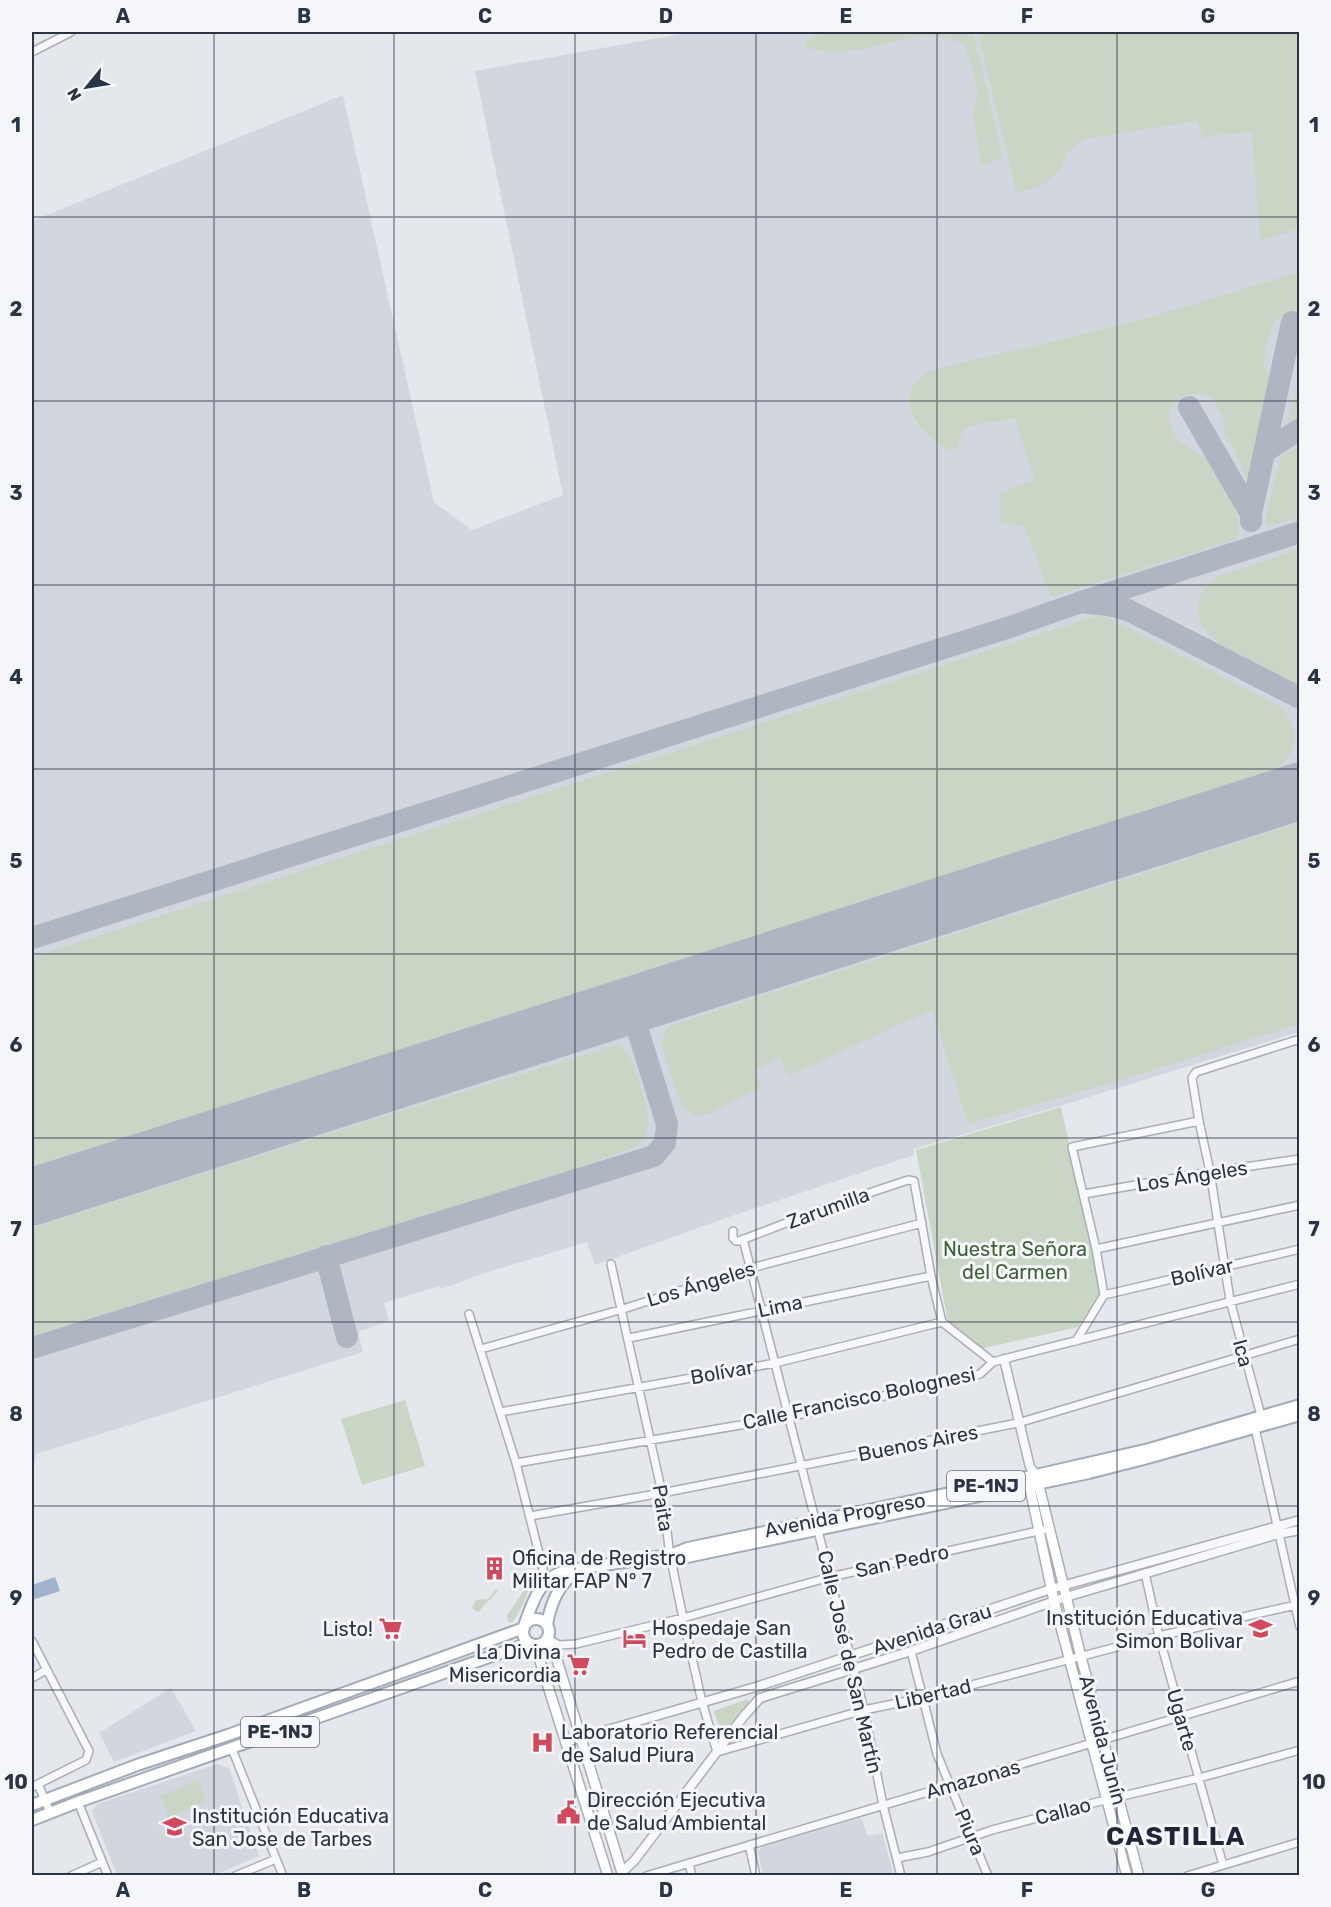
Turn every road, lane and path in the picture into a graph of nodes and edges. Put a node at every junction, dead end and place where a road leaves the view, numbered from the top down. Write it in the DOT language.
graph roads {
  1 [pos="71,32"];
  2 [pos="32,52"];
  3 [pos="1299,1039"];
  4 [pos="1199,1121"];
  5 [pos="1299,1159"];
  6 [pos="1210,1172"];
  7 [pos="1084,1194"];
  8 [pos="1299,1205"];
  9 [pos="922,1223"];
  10 [pos="1219,1224"];
  11 [pos="733,1231"];
  12 [pos="743,1239"];
  13 [pos="1096,1249"];
  14 [pos="1299,1249"];
  15 [pos="611,1264"];
  16 [pos="1225,1266"];
  17 [pos="751,1268"];
  18 [pos="931,1276"];
  19 [pos="1299,1284"];
  20 [pos="1104,1295"];
  21 [pos="1230,1300"];
  22 [pos="623,1309"];
  23 [pos="761,1310"];
  24 [pos="469,1314"];
  25 [pos="942,1322"];
  26 [pos="629,1338"];
  27 [pos="1299,1339"];
  28 [pos="1076,1341"];
  29 [pos="481,1349"];
  30 [pos="1244,1356"];
  31 [pos="1004,1359"];
  32 [pos="993,1362"];
  33 [pos="775,1363"];
  34 [pos="639,1387"];
  35 [pos="1299,1405"];
  36 [pos="500,1412"];
  37 [pos="1299,1415"];
  38 [pos="1261,1416"];
  39 [pos="789,1417"];
  40 [pos="1018,1423"];
  41 [pos="1255,1428"];
  42 [pos="650,1439"];
  43 [pos="516,1463"];
  44 [pos="801,1466"];
  45 [pos="1032,1478"];
  46 [pos="662,1493"];
  47 [pos="530,1516"];
  48 [pos="1299,1520"];
  49 [pos="817,1525"];
  50 [pos="1049,1528"];
  51 [pos="1277,1529"];
  52 [pos="1299,1530"];
  53 [pos="1038,1531"];
  54 [pos="670,1555"];
  55 [pos="582,1567"];
  56 [pos="1145,1574"];
  57 [pos="830,1577"];
  58 [pos="546,1581"];
  59 [pos="1063,1586"];
  60 [pos="1051,1589"];
  61 [pos="1066,1597"];
  62 [pos="1054,1601"];
  63 [pos="1297,1605"];
  64 [pos="682,1618"];
  65 [pos="548,1625"];
  66 [pos="524,1627"];
  67 [pos="1299,1627"];
  68 [pos="1159,1636"];
  69 [pos="548,1640"];
  70 [pos="32,1641"];
  71 [pos="531,1644"];
  72 [pos="478,1645"];
  73 [pos="911,1651"];
  74 [pos="850,1656"];
  75 [pos="1081,1657"];
  76 [pos="483,1660"];
  77 [pos="1070,1660"];
  78 [pos="423,1665"];
  79 [pos="46,1670"];
  80 [pos="854,1670"];
  81 [pos="32,1678"];
  82 [pos="428,1679"];
  83 [pos="1299,1681"];
  84 [pos="922,1698"];
  85 [pos="702,1702"];
  86 [pos="864,1710"];
  87 [pos="1181,1717"];
  88 [pos="580,1738"];
  89 [pos="1103,1741"];
  90 [pos="566,1742"];
  91 [pos="1092,1744"];
  92 [pos="232,1749"];
  93 [pos="1299,1750"];
  94 [pos="717,1752"];
  95 [pos="1199,1778"];
  96 [pos="35,1786"];
  97 [pos="950,1786"];
  98 [pos="45,1799"];
  99 [pos="1112,1799"];
  100 [pos="78,1802"];
  101 [pos="32,1805"];
  102 [pos="883,1805"];
  103 [pos="50,1812"];
  104 [pos="32,1820"];
  105 [pos="972,1838"];
  106 [pos="1299,1842"];
  107 [pos="749,1845"];
  108 [pos="897,1858"];
  109 [pos="276,1859"];
  110 [pos="102,1862"];
  111 [pos="689,1863"];
  112 [pos="1223,1865"];
  113 [pos="622,1874"];
  114 [pos="71,1875"];
  115 [pos="108,1875"];
  116 [pos="235,1875"];
  117 [pos="283,1875"];
  118 [pos="608,1875"];
  119 [pos="646,1875"];
  120 [pos="692,1875"];
  121 [pos="756,1875"];
  122 [pos="902,1875"];
  123 [pos="988,1875"];
  124 [pos="1127,1875"];
  125 [pos="1139,1875"];
  126 [pos="1187,1875"];
  1 -- 2 [label="street"];
  3 -- 4 [label="street, Ica"];
  4 -- 6 [label="street, Ica"];
  4 -- 7 [label="street"];
  5 -- 6 [label="street, Los Ángeles"];
  6 -- 7 [label="street, Los Ángeles"];
  6 -- 10 [label="street, Ica"];
  7 -- 13 [label="street"];
  8 -- 10 [label="street"];
  9 -- 12 [label="street, Zarumilla"];
  9 -- 17 [label="street, Los Ángeles"];
  9 -- 18 [label="street"];
  10 -- 13 [label="street"];
  10 -- 16 [label="street, Ica"];
  11 -- 12 [label="street"];
  12 -- 17 [label="street, Calle José de San Martín"];
  13 -- 20 [label="street"];
  14 -- 16 [label="street, Bolívar"];
  15 -- 22 [label="street, Paita"];
  16 -- 20 [label="street, Bolívar"];
  16 -- 21 [label="street, Ica"];
  17 -- 22 [label="street, Los Ángeles"];
  17 -- 23 [label="street, Calle José de San Martín"];
  18 -- 23 [label="street, Lima"];
  18 -- 25 [label="street"];
  19 -- 21 [label="street, Calle Francisco Bolognesi"];
  20 -- 28 [label="street"];
  21 -- 28 [label="street, Calle Francisco Bolognesi"];
  21 -- 30 [label="street, Ica"];
  22 -- 26 [label="street, Paita"];
  22 -- 29 [label="street, Los Ángeles"];
  23 -- 26 [label="street, Lima"];
  23 -- 33 [label="street, Calle José de San Martín"];
  24 -- 29 [label="street"];
  25 -- 32 [label="street"];
  25 -- 33 [label="street, Bolívar"];
  26 -- 34 [label="street, Paita"];
  27 -- 30 [label="street, Buenos Aires"];
  28 -- 31 [label="street, Calle Francisco Bolognesi"];
  29 -- 36 [label="street"];
  30 -- 38 [label="street, Ica"];
  30 -- 40 [label="street, Buenos Aires"];
  31 -- 32 [label="street, Calle Francisco Bolognesi"];
  31 -- 40 [label="street, Avenida Junín"];
  32 -- 39 [label="street, Calle Francisco Bolognesi"];
  33 -- 34 [label="street, Bolívar"];
  33 -- 39 [label="street, Calle José de San Martín"];
  34 -- 36 [label="street, Bolívar"];
  34 -- 42 [label="street, Paita"];
  35 -- 38 [label="main road, Avenida Progreso / PE-1NJ"];
  36 -- 43 [label="street"];
  37 -- 41 [label="main road, Avenida Progreso / PE-1NJ"];
  38 -- 41 [label="street"];
  38 -- 45 [label="main road, Avenida Progreso / PE-1NJ"];
  39 -- 42 [label="street, Calle Francisco Bolognesi"];
  39 -- 44 [label="street, Calle José de San Martín"];
  40 -- 44 [label="street, Buenos Aires"];
  40 -- 45 [label="street, Avenida Junín"];
  41 -- 45 [label="main road, Avenida Progreso / PE-1NJ"];
  41 -- 51 [label="street"];
  42 -- 43 [label="street, Calle Francisco Bolognesi"];
  42 -- 46 [label="street, Paita"];
  43 -- 47 [label="street"];
  44 -- 46 [label="street, Buenos Aires"];
  44 -- 49 [label="street, Calle José de San Martín"];
  45 -- 49 [label="main road, Avenida Progreso / PE-1NJ"];
  45 -- 50 [label="main road, Avenida Junín"];
  45 -- 53 [label="main road, Avenida Junín"];
  46 -- 47 [label="street, Buenos Aires"];
  46 -- 54 [label="street, Paita"];
  47 -- 58 [label="street"];
  48 -- 51 [label="street, Avenida Grau"];
  49 -- 54 [label="main road, Avenida Progreso / PE-1NJ"];
  49 -- 57 [label="street, Calle José de San Martín"];
  50 -- 53 [label="street, San Pedro"];
  50 -- 59 [label="main road, Avenida Junín"];
  51 -- 52 [label="street, Avenida Grau"];
  51 -- 56 [label="street, Avenida Grau"];
  51 -- 59 [label="street, Avenida Grau"];
  51 -- 63 [label="street"];
  53 -- 57 [label="street, San Pedro"];
  53 -- 60 [label="main road, Avenida Junín"];
  54 -- 55 [label="main road, Avenida Progreso / PE-1NJ"];
  54 -- 64 [label="street, Paita"];
  55 -- 58 [label="main road, Avenida Progreso / PE-1NJ"];
  55 -- 65 [label="main road"];
  56 -- 61 [label="street, Avenida Grau"];
  56 -- 68 [label="street, Ugarte"];
  57 -- 64 [label="street, San Pedro"];
  57 -- 74 [label="street, Calle José de San Martín"];
  58 -- 66 [label="main road"];
  59 -- 60 [label="street, Avenida Grau"];
  59 -- 61 [label="main road, Avenida Junín"];
  60 -- 62 [label="main road, Avenida Junín"];
  60 -- 74 [label="street, Avenida Grau"];
  61 -- 62 [label="street, Avenida Grau"];
  61 -- 75 [label="main road, Avenida Junín"];
  62 -- 73 [label="street, Avenida Grau"];
  62 -- 77 [label="main road, Avenida Junín"];
  63 -- 67 [label="street"];
  63 -- 68 [label="street, Libertad"];
  64 -- 69 [label="street, San Pedro"];
  64 -- 85 [label="street, Paita"];
  65 -- 66 [label="main road, PE-1NJ"];
  65 -- 69 [label="main road"];
  66 -- 71 [label="main road"];
  66 -- 72 [label="main road, PE-1NJ"];
  68 -- 75 [label="street, Libertad"];
  68 -- 87 [label="street, Ugarte"];
  69 -- 71 [label="main road, PE-1NJ"];
  69 -- 88 [label="main road"];
  70 -- 79 [label="street"];
  71 -- 76 [label="main road, PE-1NJ"];
  71 -- 90 [label="main road"];
  72 -- 76 [label="main road"];
  72 -- 78 [label="main road, PE-1NJ"];
  73 -- 80 [label="street, Avenida Grau"];
  73 -- 84 [label="street, Piura"];
  74 -- 80 [label="street, Calle José de San Martín"];
  74 -- 85 [label="street, Avenida Grau"];
  75 -- 77 [label="street, Libertad"];
  75 -- 89 [label="main road, Avenida Junín"];
  76 -- 82 [label="main road, PE-1NJ"];
  77 -- 84 [label="street, Libertad"];
  77 -- 91 [label="main road, Avenida Junín"];
  78 -- 82 [label="main road"];
  78 -- 98 [label="main road, PE-1NJ"];
  79 -- 81 [label="street"];
  79 -- 96 [label="street"];
  80 -- 86 [label="street, Calle José de San Martín"];
  80 -- 94 [label="street, Avenida Grau"];
  82 -- 92 [label="main road, PE-1NJ"];
  83 -- 87 [label="street, Amazonas"];
  84 -- 86 [label="street, Libertad"];
  84 -- 97 [label="street, Piura"];
  85 -- 88 [label="street, Avenida Grau"];
  85 -- 94 [label="street, Paita"];
  86 -- 94 [label="street, Libertad"];
  86 -- 102 [label="street, Calle José de San Martín"];
  87 -- 89 [label="street, Amazonas"];
  87 -- 95 [label="street, Ugarte"];
  88 -- 90 [label="street, Avenida Grau"];
  88 -- 113 [label="main road"];
  89 -- 91 [label="street, Amazonas"];
  89 -- 99 [label="main road, Avenida Junín"];
  90 -- 118 [label="main road"];
  91 -- 97 [label="street, Amazonas"];
  91 -- 99 [label="main road, Avenida Junín"];
  92 -- 100 [label="main road, PE-1NJ"];
  92 -- 109 [label="street"];
  93 -- 95 [label="street, Callao"];
  94 -- 113 [label="street"];
  95 -- 99 [label="street, Callao"];
  95 -- 112 [label="street, Ugarte"];
  96 -- 98 [label="street"];
  97 -- 102 [label="street, Amazonas"];
  97 -- 105 [label="street, Piura"];
  98 -- 101 [label="main road, PE-1NJ"];
  98 -- 103 [label="street"];
  99 -- 105 [label="street, Callao"];
  99 -- 124 [label="main road, Avenida Junín"];
  99 -- 125 [label="main road, Avenida Junín"];
  100 -- 103 [label="main road, PE-1NJ"];
  100 -- 110 [label="street"];
  102 -- 107 [label="street, Amazonas"];
  102 -- 108 [label="street, Calle José de San Martín"];
  103 -- 104 [label="main road, PE-1NJ"];
  105 -- 108 [label="street, Callao"];
  105 -- 123 [label="street, Piura"];
  106 -- 112 [label="street"];
  107 -- 111 [label="street, Amazonas"];
  107 -- 121 [label="street"];
  108 -- 122 [label="street, Calle José de San Martín"];
  109 -- 116 [label="street"];
  109 -- 117 [label="street"];
  110 -- 114 [label="street"];
  110 -- 115 [label="street"];
  111 -- 119 [label="street, Amazonas"];
  111 -- 120 [label="street"];
  112 -- 126 [label="street"];
}
